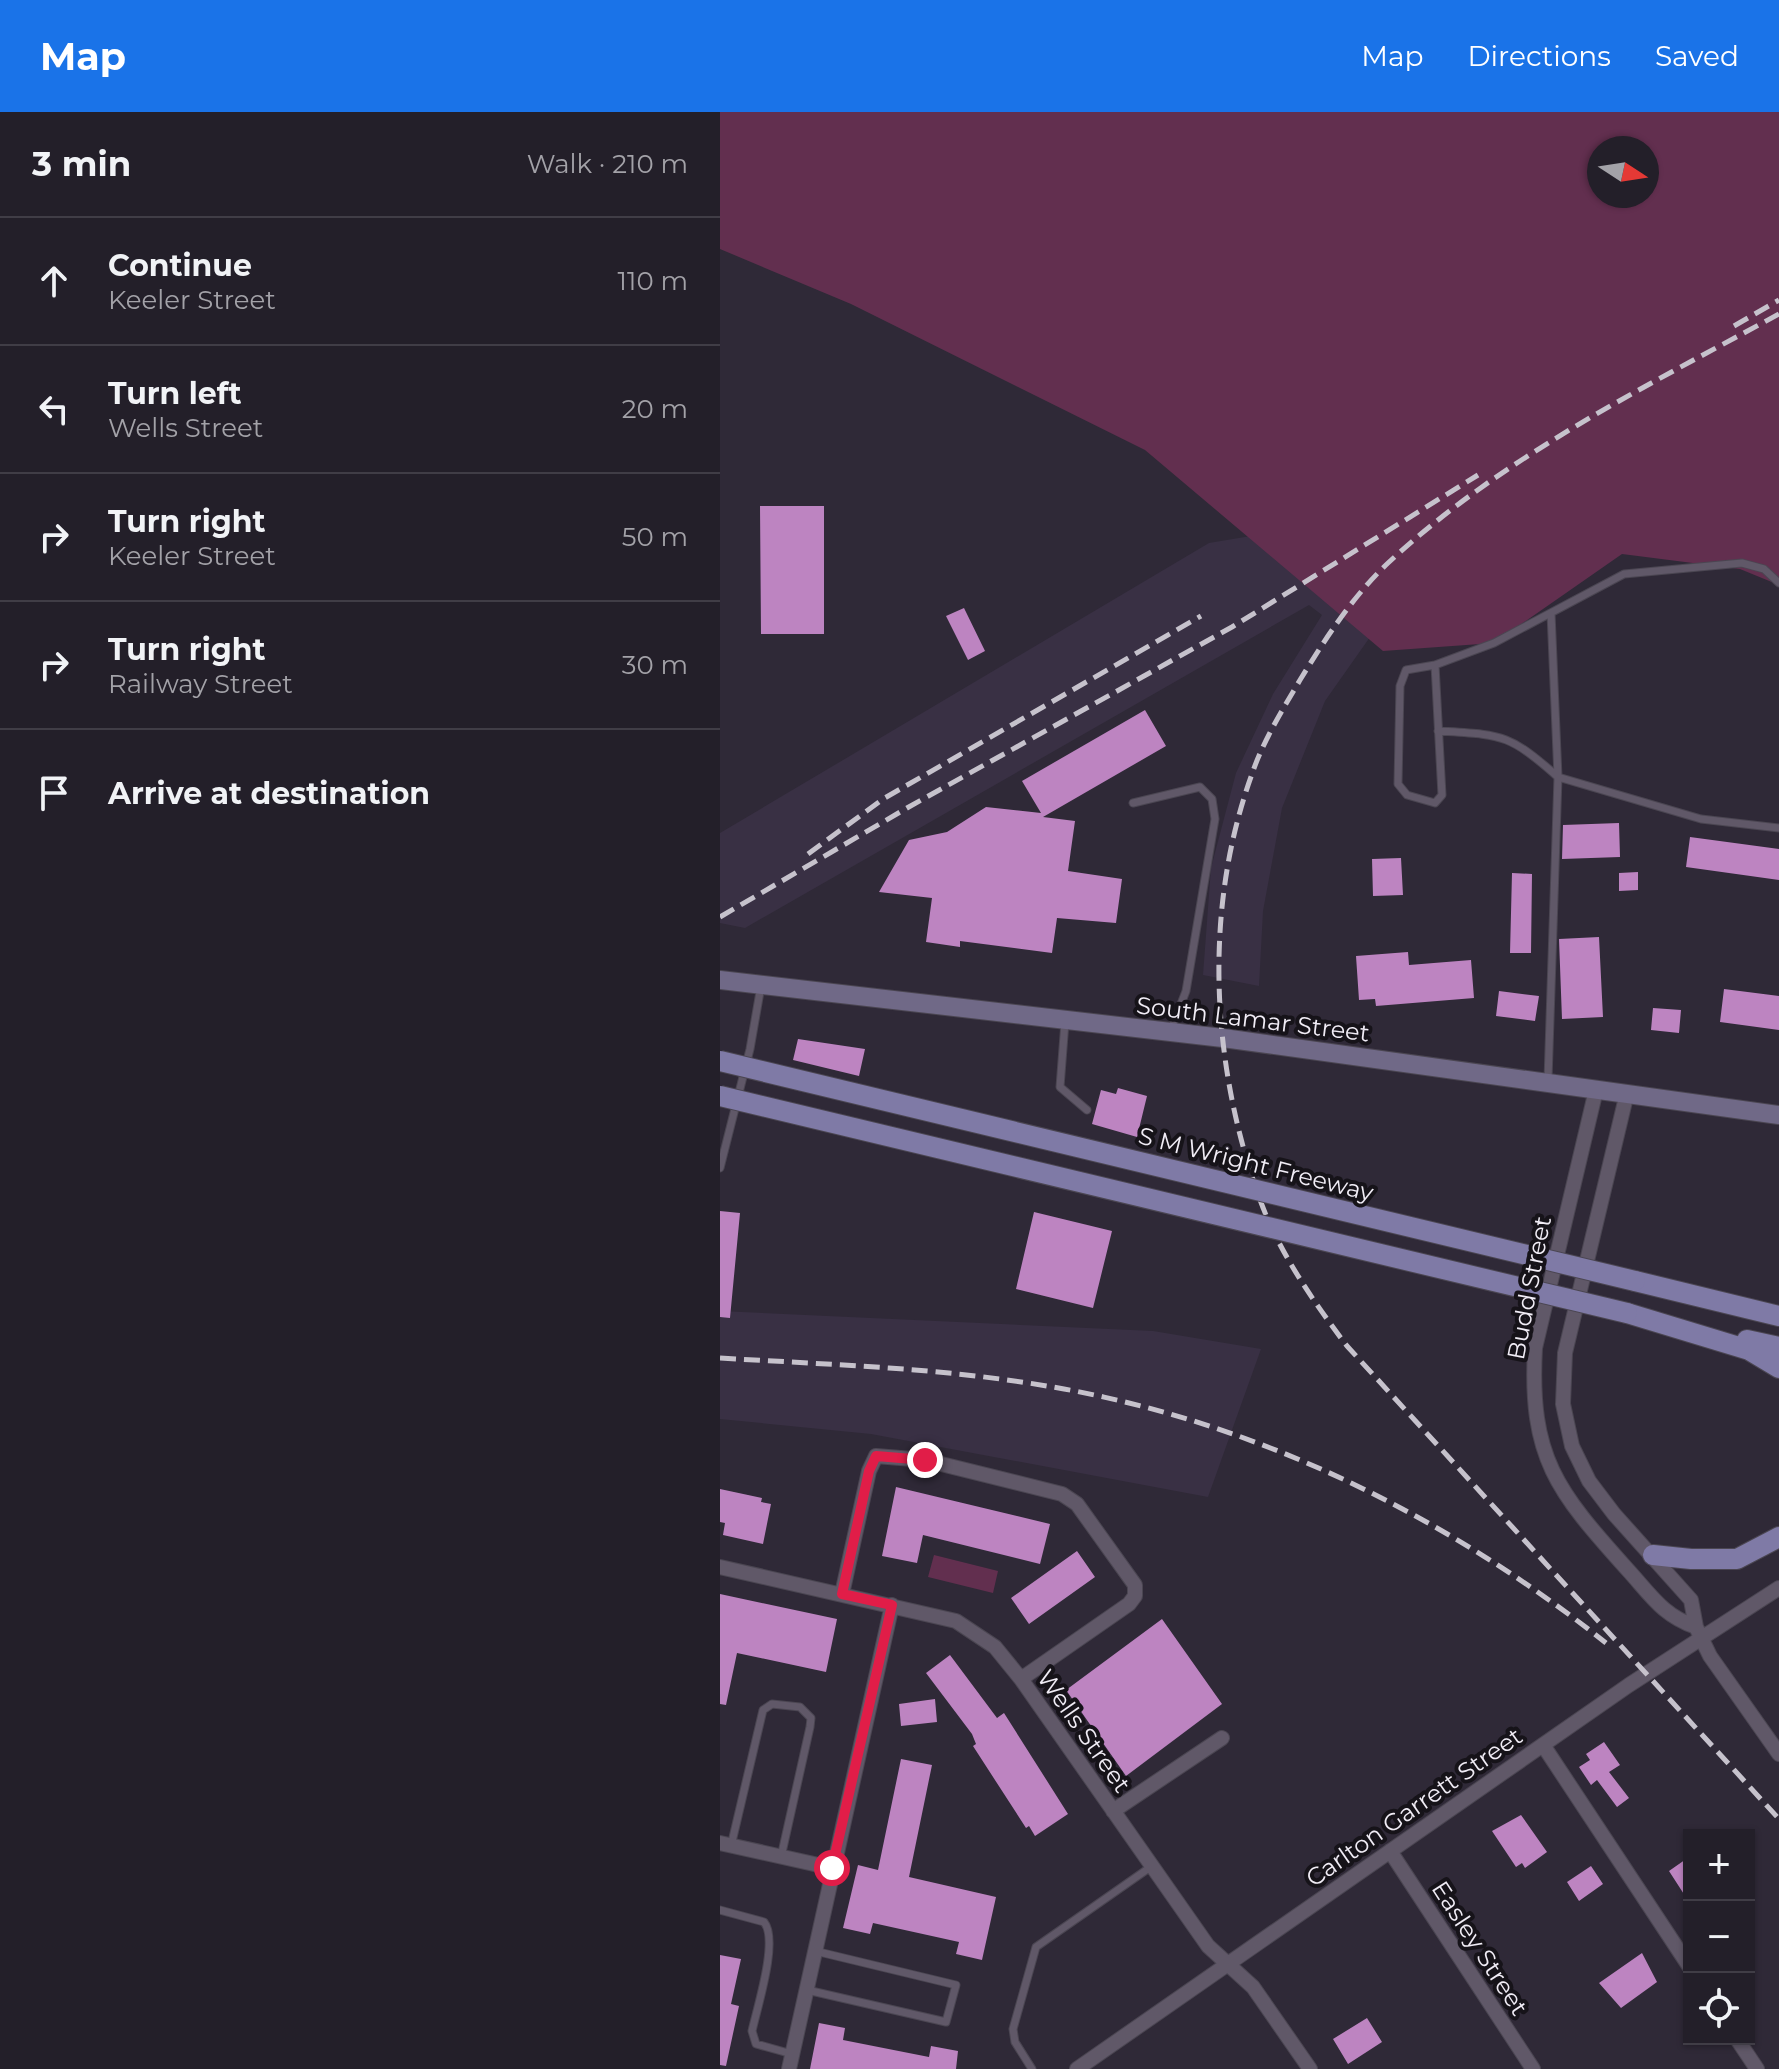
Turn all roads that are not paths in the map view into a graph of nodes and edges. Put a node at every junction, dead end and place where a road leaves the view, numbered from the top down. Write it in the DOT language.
graph roads {
  1 [pos="1779,583"];
  2 [pos="1551,613"];
  3 [pos="1435,665"];
  4 [pos="1438,731"];
  5 [pos="1558,777"];
  6 [pos="1133,803"];
  7 [pos="1779,828"];
  8 [pos="720,980"];
  9 [pos="762,984"];
  10 [pos="1065,1020"];
  11 [pos="1170,1032"];
  12 [pos="720,1061"];
  13 [pos="1548,1082"];
  14 [pos="1596,1090"];
  15 [pos="1627,1093"];
  16 [pos="720,1096"];
  17 [pos="1087,1110"];
  18 [pos="1779,1115"];
  19 [pos="720,1168"];
  20 [pos="1627,1313"];
  21 [pos="1779,1316"];
  22 [pos="1779,1347"];
  23 [pos="1779,1368"];
  24 [pos="1779,1537"];
  25 [pos="1653,1555"];
  26 [pos="720,1567"];
  27 [pos="1779,1588"];
  28 [pos="842,1594"];
  29 [pos="892,1605"];
  30 [pos="1699,1633"];
  31 [pos="1021,1679"];
  32 [pos="1222,1738"];
  33 [pos="1543,1745"];
  34 [pos="1779,1754"];
  35 [pos="1113,1811"];
  36 [pos="725,1845"];
  37 [pos="1390,1851"];
  38 [pos="781,1857"];
  39 [pos="1152,1866"];
  40 [pos="832,1868"];
  41 [pos="720,1910"];
  42 [pos="815,1951"];
  43 [pos="1683,1957"];
  44 [pos="1228,1964"];
  45 [pos="806,1990"];
  46 [pos="1741,2045"];
  47 [pos="790,2062"];
  48 [pos="1082,2068"];
  49 [pos="1032,2069"];
  50 [pos="1310,2069"];
  51 [pos="1533,2069"];
  52 [pos="1757,2069"];
  1 -- 2 [label="lane"];
  2 -- 3 [label="lane"];
  2 -- 5 [label="lane"];
  3 -- 4 [label="lane"];
  3 -- 4 [label="lane"];
  4 -- 5 [label="lane"];
  5 -- 7 [label="lane"];
  5 -- 13 [label="lane"];
  6 -- 11 [label="lane"];
  8 -- 9 [label="main road, South Lamar Street"];
  9 -- 10 [label="main road, South Lamar Street"];
  9 -- 19 [label="lane"];
  10 -- 11 [label="main road, South Lamar Street"];
  10 -- 17 [label="lane"];
  11 -- 13 [label="main road, South Lamar Street"];
  12 -- 21 [label="main road, S M Wright Freeway, bridge"];
  13 -- 14 [label="main road, South Lamar Street"];
  14 -- 15 [label="main road, South Lamar Street"];
  14 -- 30 [label="street, Budd Street"];
  15 -- 18 [label="main road, South Lamar Street"];
  15 -- 25 [label="street, Budd Street"];
  16 -- 20 [label="main road, bridge"];
  20 -- 22 [label="main road"];
  20 -- 23 [label="main road"];
  24 -- 25 [label="main road"];
  25 -- 30 [label="street, Budd Street"];
  26 -- 28 [label="street, Wells Street"];
  27 -- 30 [label="street, Carlton Garrett Street"];
  28 -- 29 [label="street, Wells Street"];
  28 -- 31 [label="street"];
  29 -- 31 [label="street, Wells Street"];
  29 -- 40 [label="street"];
  30 -- 33 [label="street, Carlton Garrett Street"];
  30 -- 34 [label="street, Budd Street"];
  31 -- 35 [label="street, Wells Street"];
  32 -- 35 [label="street"];
  33 -- 37 [label="street, Carlton Garrett Street"];
  33 -- 43 [label="street"];
  35 -- 39 [label="street, Wells Street"];
  36 -- 38 [label="street"];
  36 -- 38 [label="lane"];
  37 -- 44 [label="street, Carlton Garrett Street"];
  37 -- 51 [label="street, Easley Street"];
  38 -- 40 [label="street"];
  39 -- 44 [label="street, Wells Street"];
  39 -- 49 [label="lane"];
  40 -- 42 [label="street"];
  41 -- 47 [label="lane"];
  42 -- 45 [label="street"];
  42 -- 45 [label="lane"];
  44 -- 48 [label="street, Carlton Garrett Street"];
  44 -- 50 [label="street, Wells Street"];
  45 -- 47 [label="street"];
  46 -- 52 [label="street"];
}
